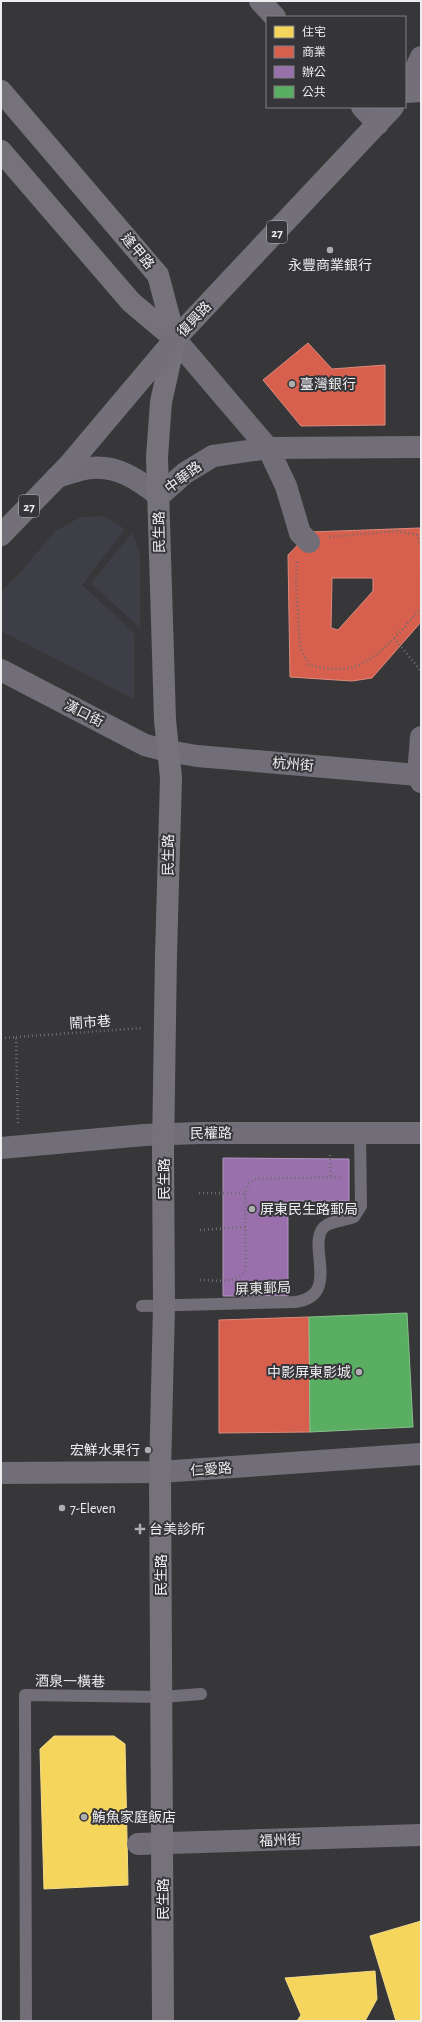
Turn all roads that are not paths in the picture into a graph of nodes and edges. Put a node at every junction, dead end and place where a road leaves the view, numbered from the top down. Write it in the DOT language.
graph roads {
  1 [pos="260,1"];
  2 [pos="274,16"];
  3 [pos="421,57"];
  4 [pos="421,81"];
  5 [pos="406,90"];
  6 [pos="1,91"];
  7 [pos="406,91"];
  8 [pos="421,91"];
  9 [pos="406,92"];
  10 [pos="406,92"];
  11 [pos="421,98"];
  12 [pos="363,108"];
  13 [pos="392,108"];
  14 [pos="378,124"];
  15 [pos="1,151"];
  16 [pos="175,339"];
  17 [pos="421,447"];
  18 [pos="268,448"];
  19 [pos="57,477"];
  20 [pos="159,496"];
  21 [pos="1,535"];
  22 [pos="309,542"];
  23 [pos="1,670"];
  24 [pos="421,737"];
  25 [pos="168,751"];
  26 [pos="419,778"];
  27 [pos="360,1133"];
  28 [pos="421,1133"];
  29 [pos="164,1134"];
  30 [pos="10,1148"];
  31 [pos="142,1306"];
  32 [pos="164,1306"];
  33 [pos="421,1454"];
  34 [pos="160,1472"];
  35 [pos="1,1473"];
  36 [pos="201,1694"];
  37 [pos="162,1697"];
  38 [pos="421,1835"];
  39 [pos="163,1843"];
  40 [pos="138,1844"];
  41 [pos="26,2021"];
  42 [pos="162,2021"];
  1 -- 2 [label="street"];
  3 -- 5 [label="street"];
  4 -- 7 [label="lane"];
  6 -- 16 [label="street, 逢甲路"];
  8 -- 9 [label="main road"];
  10 -- 11 [label="lane"];
  12 -- 14 [label="street"];
  13 -- 14 [label="main road, 復興路 / 27"];
  14 -- 16 [label="main road, 復興路 / 27"];
  15 -- 16 [label="street"];
  16 -- 18 [label="street"];
  16 -- 19 [label="main road, 復興路 / 27"];
  16 -- 20 [label="street, 民生路"];
  17 -- 18 [label="street, 中華路"];
  18 -- 20 [label="street, 中華路"];
  18 -- 22 [label="street"];
  19 -- 20 [label="street, 中華路"];
  19 -- 21 [label="main road, 復興路 / 27"];
  20 -- 25 [label="street, 民生路"];
  23 -- 25 [label="street, 漢口街"];
  24 -- 26 [label="street, 杭州街"];
  25 -- 26 [label="street, 杭州街"];
  25 -- 29 [label="street, 民生路"];
  27 -- 28 [label="street, 民權路"];
  27 -- 29 [label="street, 民權路"];
  27 -- 32 [label="lane, 屏東郵局"];
  29 -- 30 [label="street, 民權路"];
  29 -- 32 [label="street, 民生路"];
  31 -- 32 [label="lane, 屏東郵局"];
  32 -- 34 [label="street, 民生路"];
  33 -- 34 [label="street, 仁愛路"];
  34 -- 35 [label="street, 仁愛路"];
  34 -- 37 [label="street, 民生路"];
  36 -- 37 [label="lane, 酒泉一橫巷"];
  37 -- 39 [label="street, 民生路"];
  37 -- 41 [label="lane, 酒泉一橫巷"];
  38 -- 39 [label="street, 福州街"];
  39 -- 40 [label="street, 福州街"];
  39 -- 42 [label="street, 民生路"];
}
